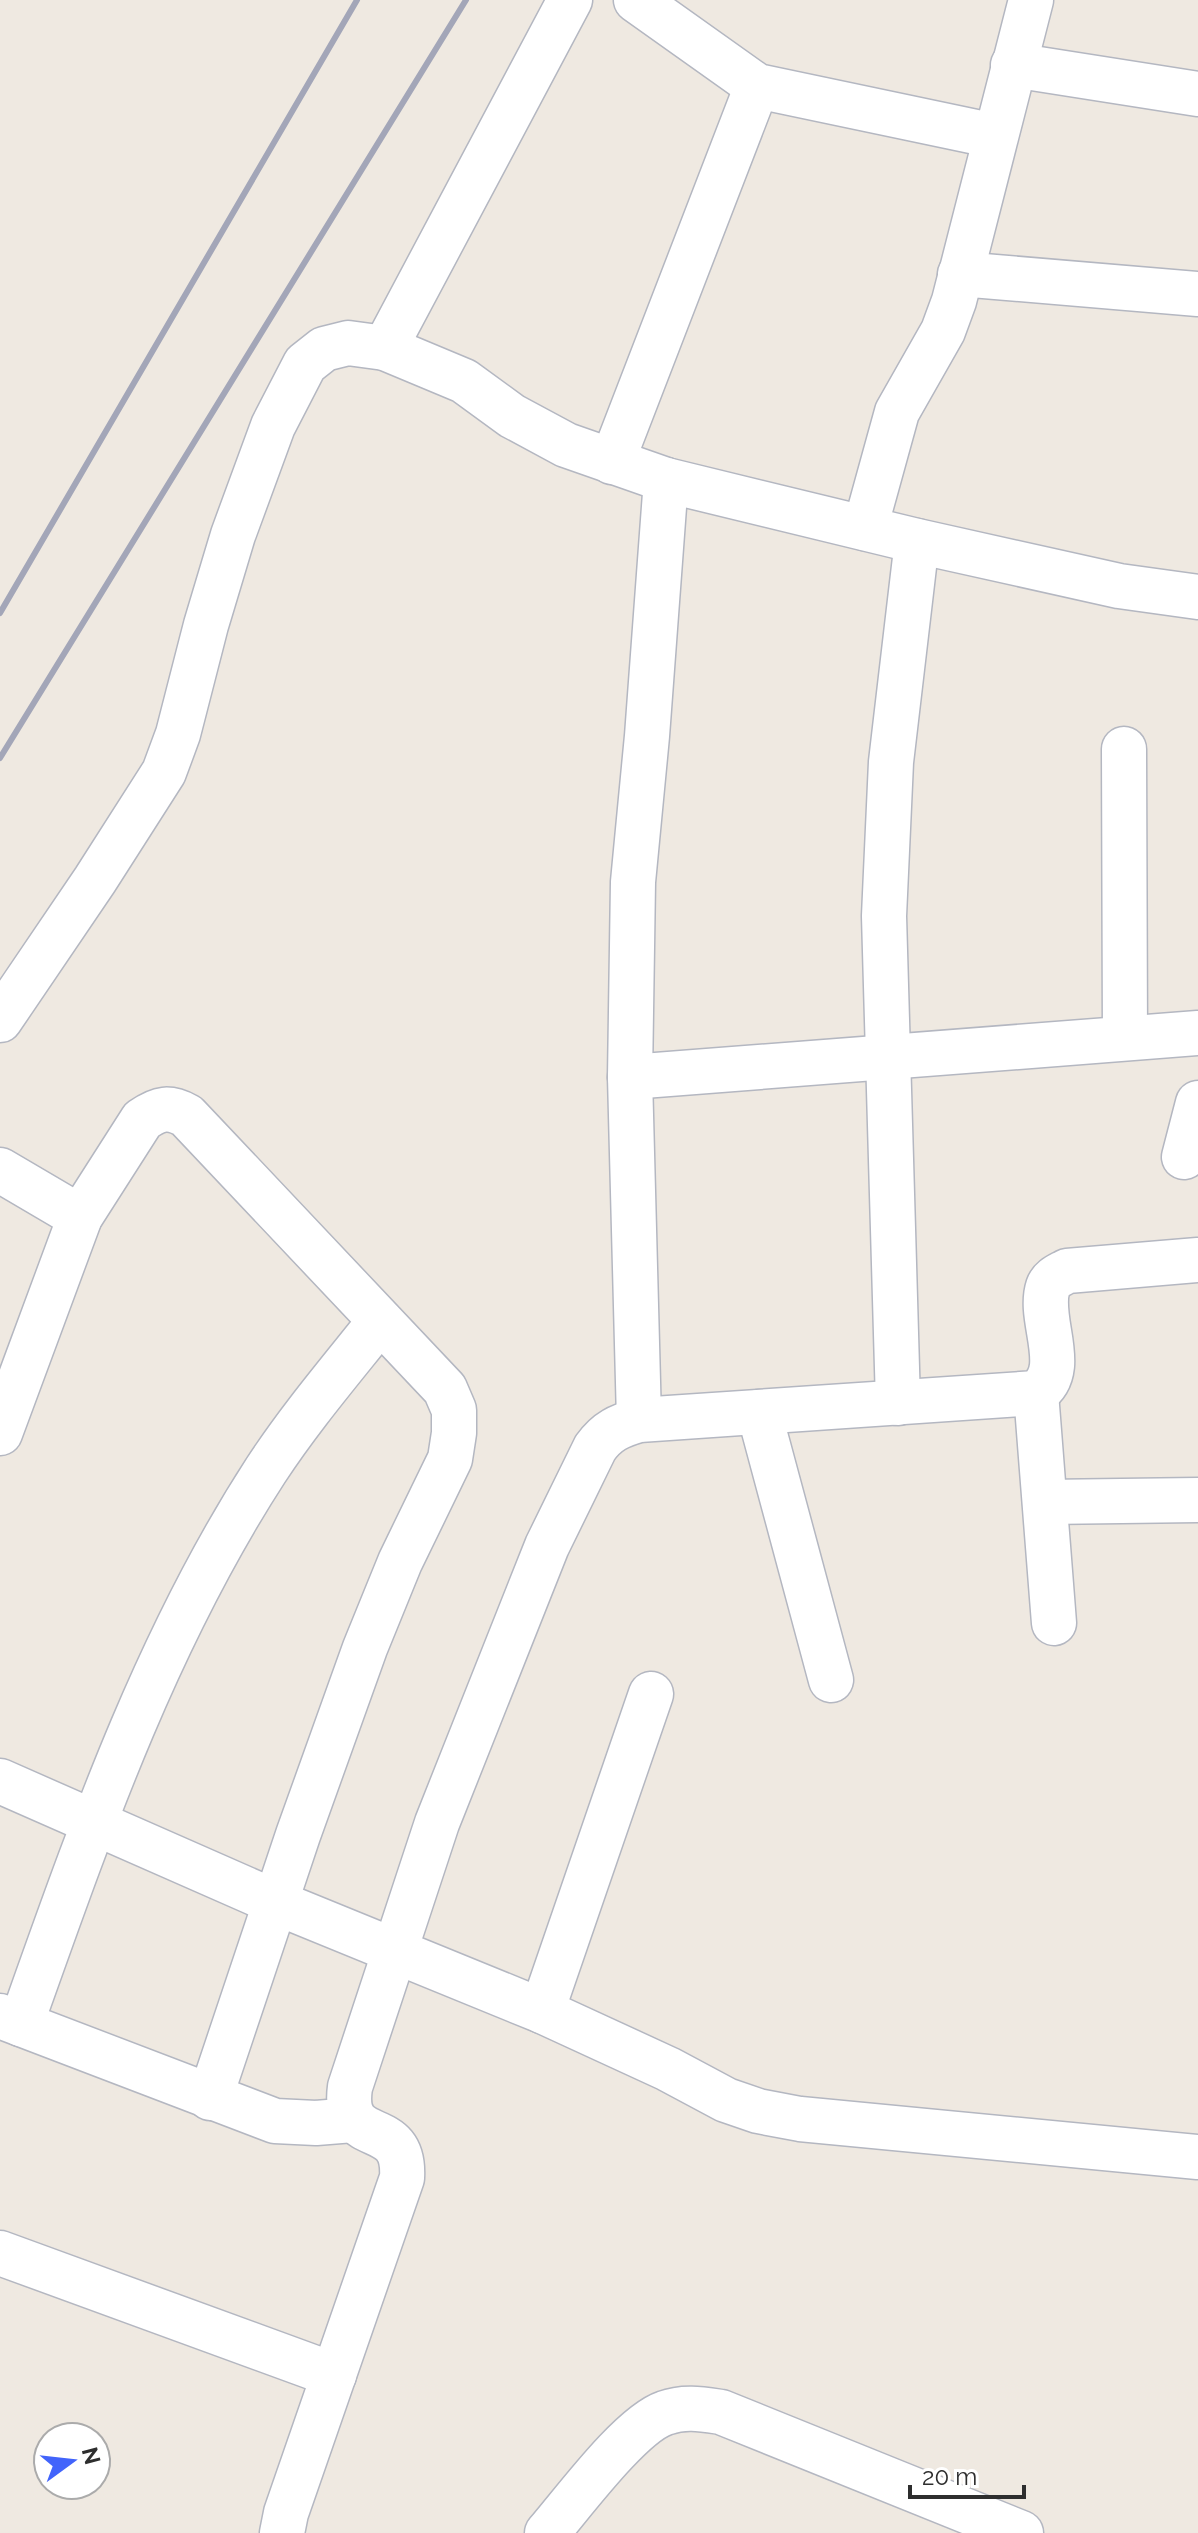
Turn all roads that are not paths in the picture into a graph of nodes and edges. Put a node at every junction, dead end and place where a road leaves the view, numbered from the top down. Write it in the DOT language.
graph roads {
  1 [pos="570,0"];
  2 [pos="636,0"];
  3 [pos="1031,0"];
  4 [pos="1013,65"];
  5 [pos="757,86"];
  6 [pos="1198,94"];
  7 [pos="995,136"];
  8 [pos="960,274"];
  9 [pos="1198,294"];
  10 [pos="385,348"];
  11 [pos="612,462"];
  12 [pos="666,480"];
  13 [pos="865,528"];
  14 [pos="917,541"];
  15 [pos="1198,597"];
  16 [pos="1124,749"];
  17 [pos="0,1020"];
  18 [pos="1198,1033"];
  19 [pos="1125,1038"];
  20 [pos="887,1055"];
  21 [pos="630,1077"];
  22 [pos="1198,1103"];
  23 [pos="1184,1157"];
  24 [pos="0,1170"];
  25 [pos="80,1217"];
  26 [pos="1198,1260"];
  27 [pos="380,1321"];
  28 [pos="1036,1393"];
  29 [pos="898,1403"];
  30 [pos="759,1412"];
  31 [pos="639,1420"];
  32 [pos="0,1433"];
  33 [pos="1198,1500"];
  34 [pos="1045,1502"];
  35 [pos="1054,1623"];
  36 [pos="831,1680"];
  37 [pos="651,1694"];
  38 [pos="0,1781"];
  39 [pos="92,1823"];
  40 [pos="275,1902"];
  41 [pos="394,1952"];
  42 [pos="542,2011"];
  43 [pos="10,2020"];
  44 [pos="210,2098"];
  45 [pos="353,2120"];
  46 [pos="1198,2157"];
  47 [pos="0,2253"];
  48 [pos="334,2375"];
  49 [pos="282,2533"];
  50 [pos="547,2533"];
  51 [pos="1021,2533"];
  1 -- 10 [label="street"];
  2 -- 5 [label="street"];
  3 -- 4 [label="street"];
  4 -- 6 [label="street"];
  4 -- 7 [label="street"];
  5 -- 7 [label="street"];
  5 -- 11 [label="street"];
  7 -- 8 [label="street"];
  8 -- 9 [label="street"];
  8 -- 13 [label="street"];
  10 -- 11 [label="street"];
  10 -- 17 [label="street"];
  11 -- 12 [label="street"];
  12 -- 13 [label="street"];
  12 -- 21 [label="street"];
  13 -- 14 [label="street"];
  14 -- 15 [label="street"];
  14 -- 20 [label="street"];
  16 -- 19 [label="street"];
  18 -- 19 [label="street"];
  19 -- 20 [label="street"];
  20 -- 21 [label="street"];
  20 -- 29 [label="street"];
  21 -- 31 [label="street"];
  22 -- 23 [label="street"];
  24 -- 25 [label="street"];
  25 -- 27 [label="street"];
  25 -- 32 [label="street"];
  26 -- 28 [label="street"];
  27 -- 39 [label="street"];
  27 -- 40 [label="street"];
  28 -- 29 [label="street"];
  28 -- 34 [label="street"];
  29 -- 30 [label="street"];
  30 -- 31 [label="street"];
  30 -- 36 [label="street"];
  31 -- 41 [label="street"];
  33 -- 34 [label="street"];
  34 -- 35 [label="street"];
  37 -- 42 [label="street"];
  38 -- 39 [label="street"];
  39 -- 40 [label="street"];
  39 -- 43 [label="street"];
  40 -- 41 [label="street"];
  40 -- 44 [label="street"];
  41 -- 42 [label="street"];
  41 -- 45 [label="street"];
  42 -- 46 [label="street"];
  43 -- 44 [label="street"];
  44 -- 45 [label="street"];
  45 -- 48 [label="street"];
  47 -- 48 [label="street"];
  48 -- 49 [label="street"];
  50 -- 51 [label="street"];
}
